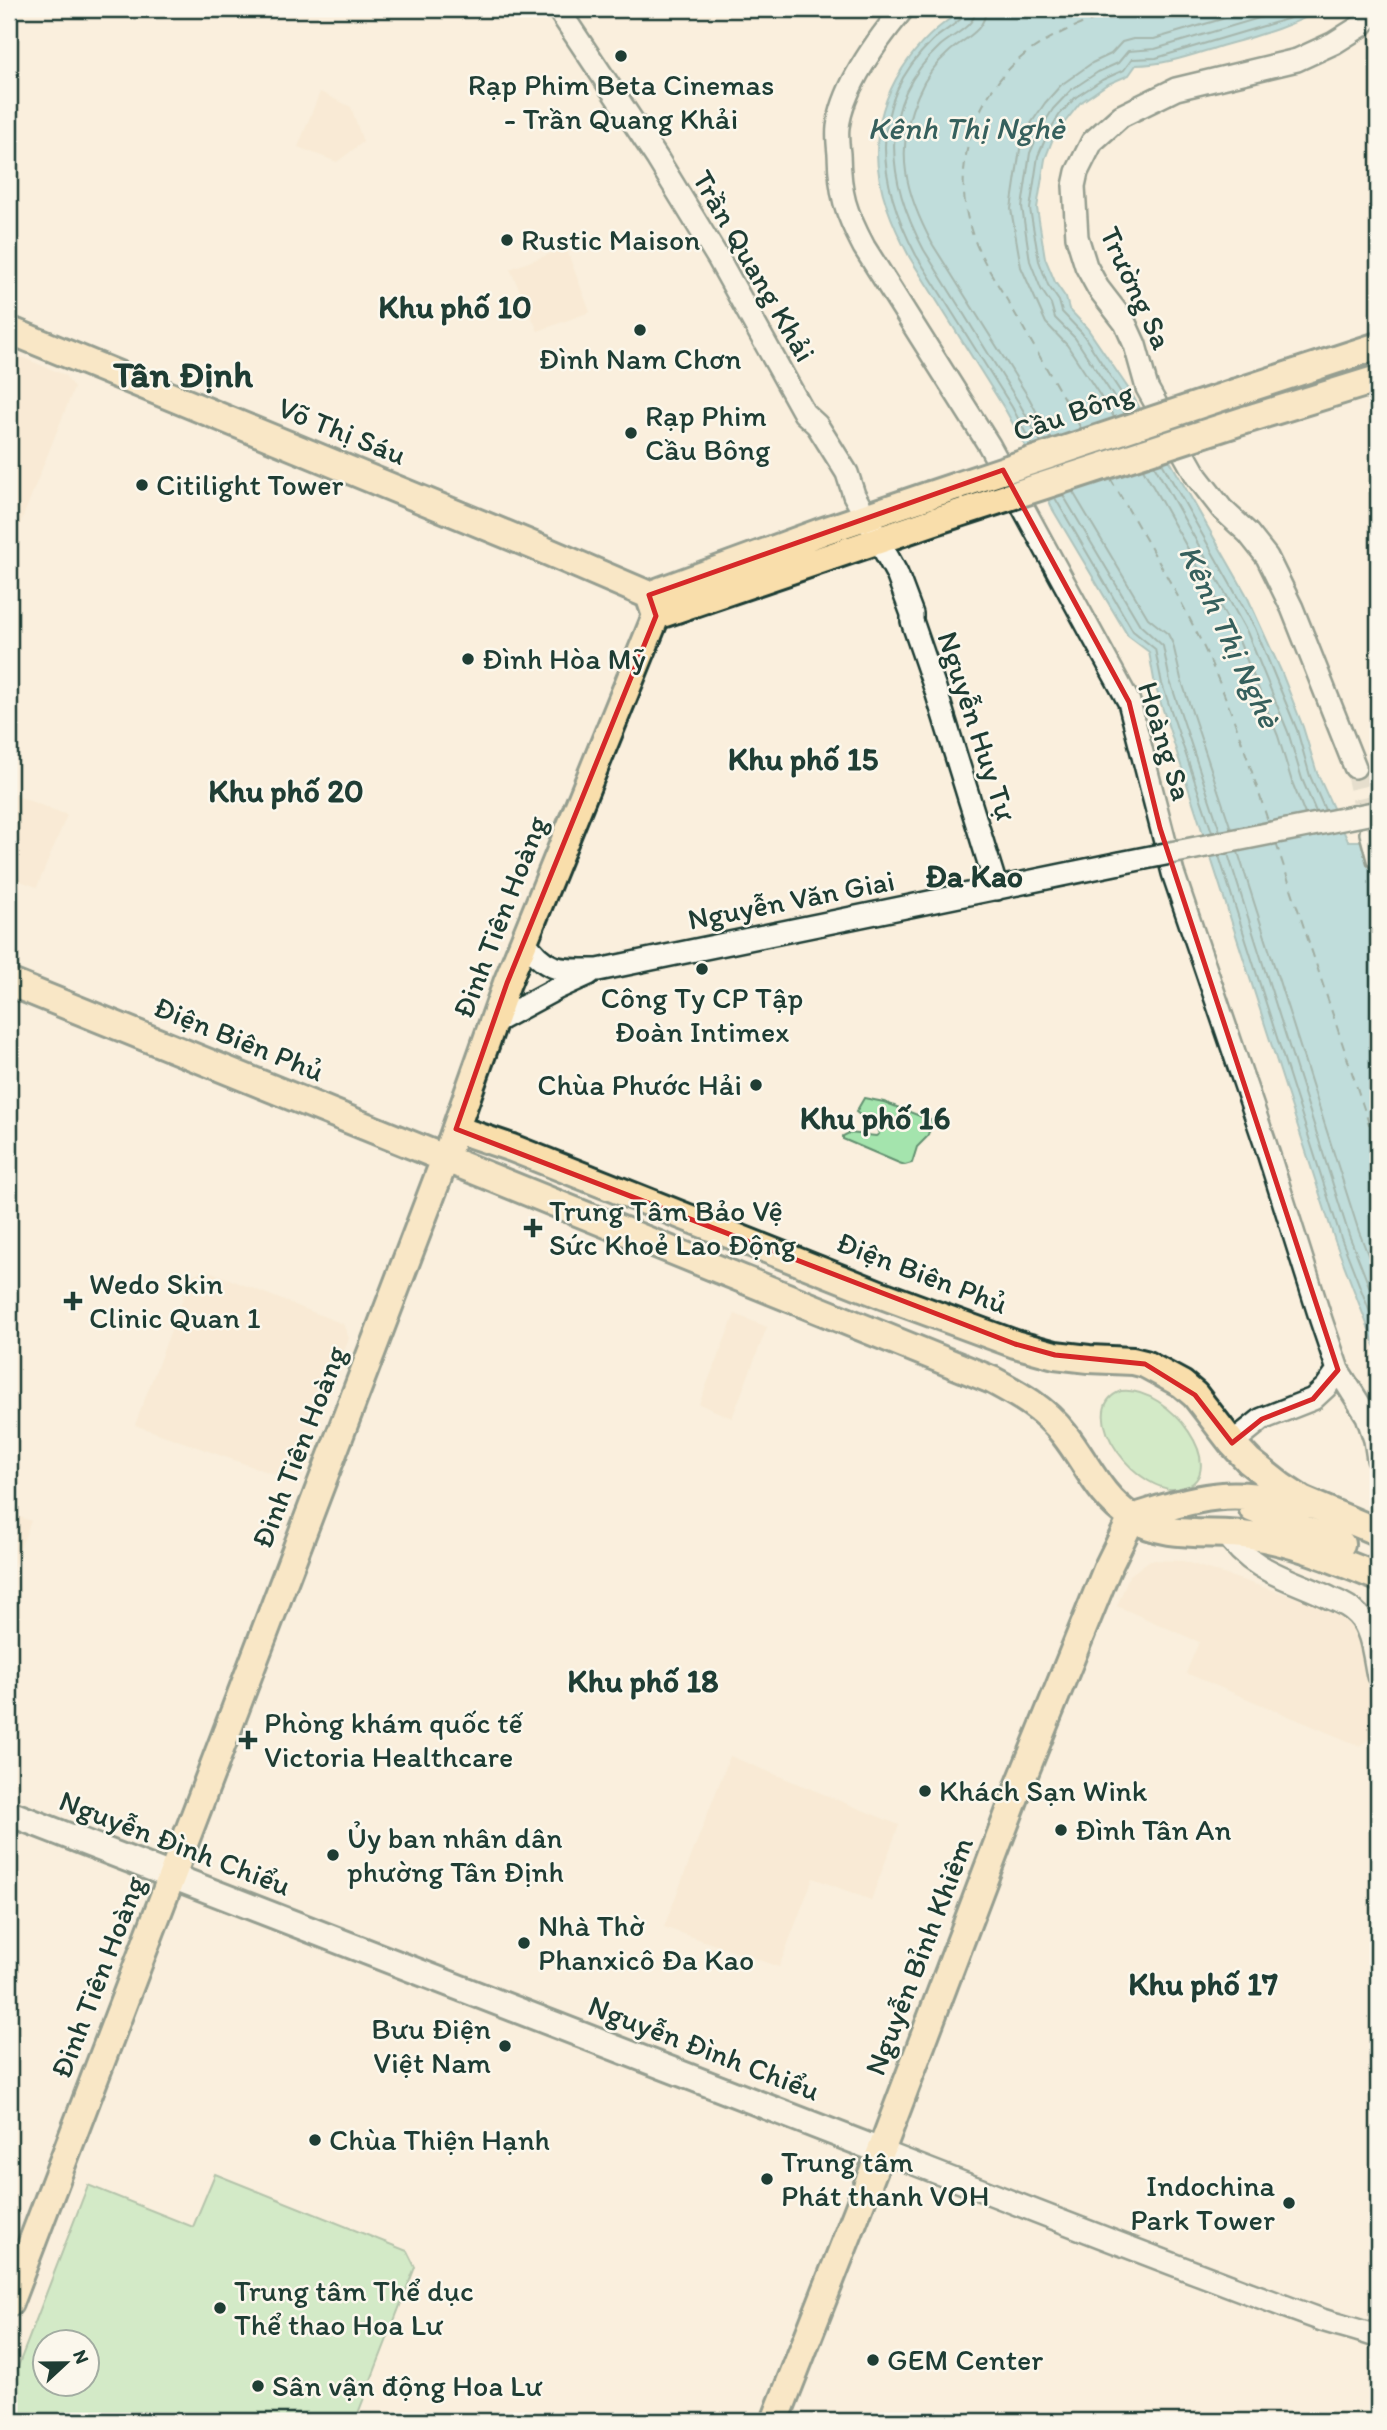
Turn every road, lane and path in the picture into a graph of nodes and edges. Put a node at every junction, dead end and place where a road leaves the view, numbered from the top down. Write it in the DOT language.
graph roads {
  1 [pos="558,9"];
  2 [pos="903,9"];
  3 [pos="1376,9"];
  4 [pos="9,330"];
  5 [pos="1378,346"];
  6 [pos="1378,379"];
  7 [pos="860,506"];
  8 [pos="934,508"];
  9 [pos="880,540"];
  10 [pos="652,606"];
  11 [pos="1355,767"];
  12 [pos="1378,812"];
  13 [pos="1371,833"];
  14 [pos="1378,859"];
  15 [pos="997,889"];
  16 [pos="524,940"];
  17 [pos="597,970"];
  18 [pos="9,982"];
  19 [pos="495,1022"];
  20 [pos="456,1129"];
  21 [pos="512,1148"];
  22 [pos="445,1159"];
  23 [pos="500,1180"];
  24 [pos="1338,1370"];
  25 [pos="1232,1443"];
  26 [pos="1378,1459"];
  27 [pos="1132,1518"];
  28 [pos="1331,1529"];
  29 [pos="1378,1532"];
  30 [pos="1226,1533"];
  31 [pos="1378,1559"];
  32 [pos="1378,1577"];
  33 [pos="1378,1676"];
  34 [pos="9,1813"];
  35 [pos="172,1876"];
  36 [pos="881,2151"];
  37 [pos="9,2303"];
  38 [pos="1378,2337"];
  39 [pos="775,2421"];
  1 -- 7 [label="street, Trần Quang Khải"];
  2 -- 24 [label="street, Hoàng Sa"];
  3 -- 11 [label="street, Trường Sa"];
  4 -- 10 [label="main road, Võ Thị Sáu"];
  5 -- 8 [label="main road, Cầu Bông, bridge"];
  6 -- 8 [label="main road, Cầu Bông, bridge"];
  7 -- 8 [label="main road"];
  7 -- 9 [label="street, Trần Quang Khải"];
  7 -- 10 [label="main road"];
  8 -- 9 [label="main road"];
  9 -- 10 [label="main road"];
  9 -- 15 [label="street, Nguyễn Huy Tự"];
  10 -- 16 [label="main road, Đinh Tiên Hoàng"];
  12 -- 15 [label="street, Nguyễn Văn Giai, bridge"];
  13 -- 14 [label="street"];
  15 -- 17 [label="street, Nguyễn Văn Giai"];
  16 -- 17 [label="street, Nguyễn Văn Giai"];
  16 -- 19 [label="main road, Đinh Tiên Hoàng"];
  17 -- 19 [label="street, Nguyễn Văn Giai"];
  18 -- 22 [label="main road, Điện Biên Phủ"];
  19 -- 20 [label="main road, Đinh Tiên Hoàng"];
  20 -- 21 [label="main road, Ðiện Biên Phủ"];
  20 -- 22 [label="main road, Đinh Tiên Hoàng"];
  21 -- 23 [label="main road"];
  21 -- 25 [label="main road, Ðiện Biên Phủ"];
  22 -- 23 [label="main road"];
  22 -- 35 [label="main road, Đinh Tiên Hoàng"];
  23 -- 27 [label="main road"];
  24 -- 25 [label="street"];
  24 -- 26 [label="street, Hoàng Sa"];
  25 -- 28 [label="main road, Ðiện Biên Phủ"];
  27 -- 28 [label="main road"];
  27 -- 30 [label="main road"];
  27 -- 36 [label="main road, Nguyễn Bỉnh Khiêm"];
  28 -- 29 [label="main road"];
  28 -- 30 [label="main road"];
  28 -- 31 [label="main road"];
  28 -- 32 [label="main road"];
  30 -- 33 [label="street"];
  34 -- 35 [label="main road, Nguyễn Đình Chiểu"];
  35 -- 36 [label="main road, Nguyễn Đình Chiểu"];
  35 -- 37 [label="main road, Đinh Tiên Hoàng"];
  36 -- 38 [label="street, Nguyễn Đình Chiểu"];
  36 -- 39 [label="main road, Nguyễn Bỉnh Khiêm"];
}
